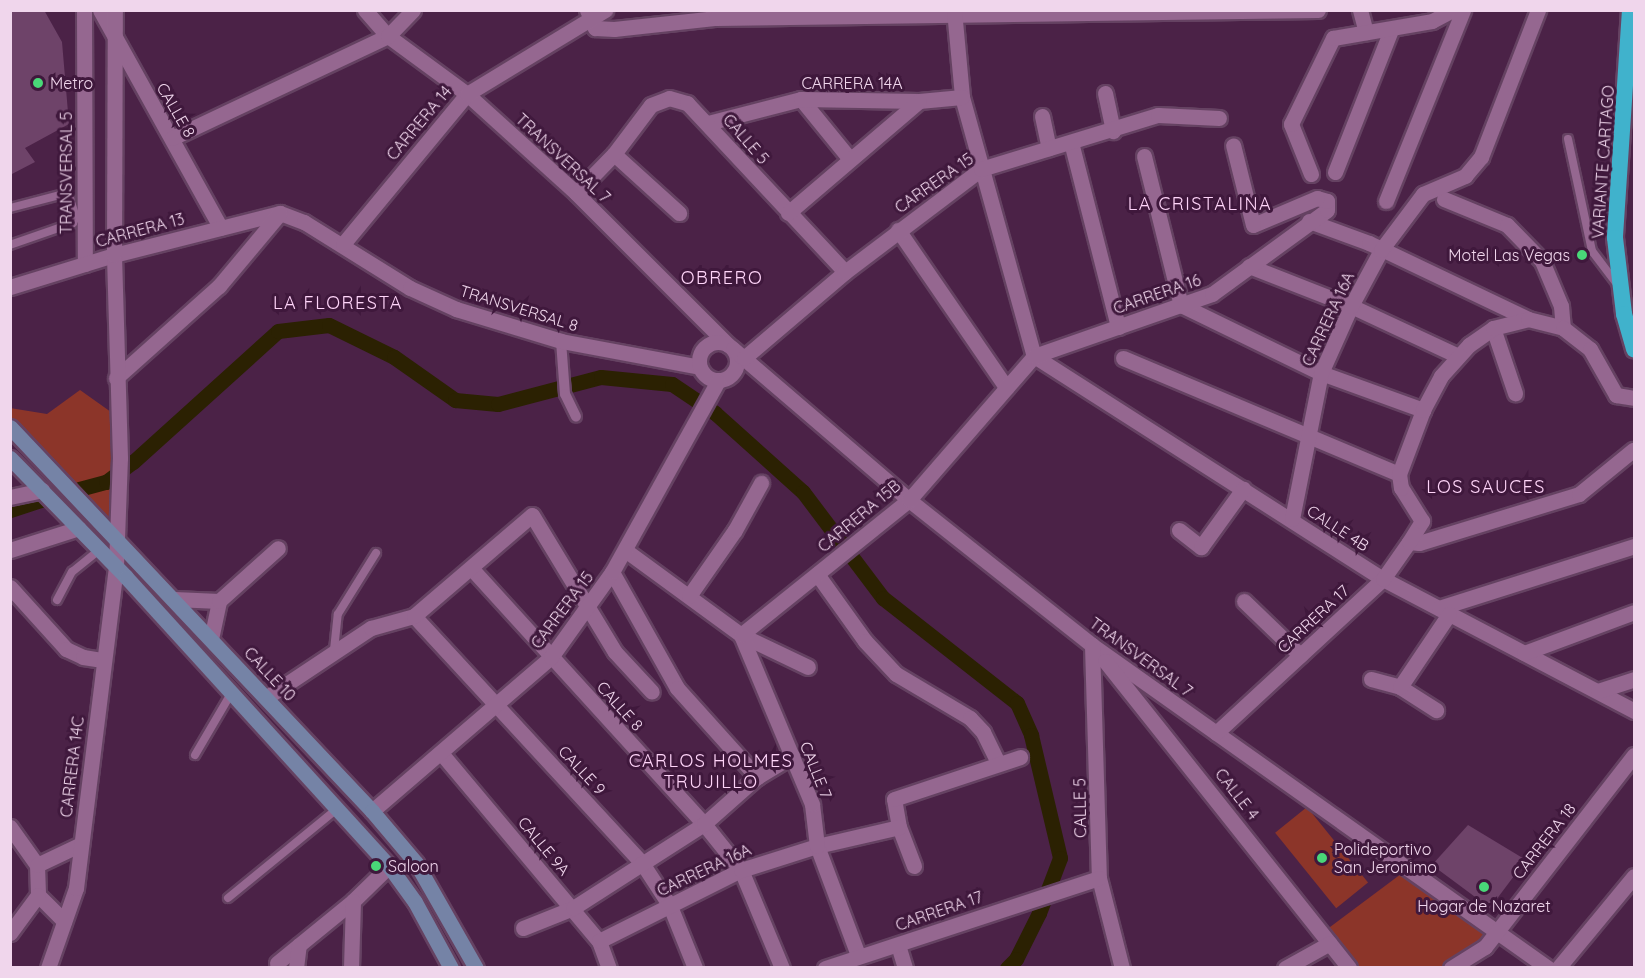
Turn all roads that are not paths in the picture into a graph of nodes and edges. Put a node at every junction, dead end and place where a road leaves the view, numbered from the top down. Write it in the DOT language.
graph roads {
  1 [pos="84,10"];
  2 [pos="100,10"];
  3 [pos="115,10"];
  4 [pos="364,10"];
  5 [pos="413,10"];
  6 [pos="605,10"];
  7 [pos="1318,10"];
  8 [pos="1360,10"];
  9 [pos="1454,10"];
  10 [pos="1463,10"];
  11 [pos="1538,10"];
  12 [pos="1630,10"];
  13 [pos="1164,12"];
  14 [pos="824,13"];
  15 [pos="954,13"];
  16 [pos="715,14"];
  17 [pos="588,15"];
  18 [pos="1391,30"];
  19 [pos="1366,32"];
  20 [pos="388,36"];
  21 [pos="115,38"];
  22 [pos="1105,93"];
  23 [pos="467,94"];
  24 [pos="962,97"];
  25 [pos="801,99"];
  26 [pos="919,101"];
  27 [pos="1042,116"];
  28 [pos="1219,118"];
  29 [pos="708,123"];
  30 [pos="1113,130"];
  31 [pos="172,138"];
  32 [pos="1568,139"];
  33 [pos="1071,142"];
  34 [pos="1233,144"];
  35 [pos="1049,148"];
  36 [pos="614,154"];
  37 [pos="1144,156"];
  38 [pos="850,159"];
  39 [pos="981,169"];
  40 [pos="1335,172"];
  41 [pos="1311,174"];
  42 [pos="576,193"];
  43 [pos="1444,199"];
  44 [pos="1386,201"];
  45 [pos="10,208"];
  46 [pos="280,213"];
  47 [pos="679,213"];
  48 [pos="788,213"];
  49 [pos="1309,221"];
  50 [pos="220,228"];
  51 [pos="898,230"];
  52 [pos="343,244"];
  53 [pos="10,245"];
  54 [pos="1382,250"];
  55 [pos="114,255"];
  56 [pos="85,264"];
  57 [pos="1249,266"];
  58 [pos="845,272"];
  59 [pos="10,287"];
  60 [pos="1620,288"];
  61 [pos="1182,305"];
  62 [pos="1351,306"];
  63 [pos="1528,319"];
  64 [pos="1118,327"];
  65 [pos="1493,328"];
  66 [pos="1563,328"];
  67 [pos="561,341"];
  68 [pos="735,350"];
  69 [pos="1635,350"];
  70 [pos="1034,356"];
  71 [pos="1458,356"];
  72 [pos="1123,358"];
  73 [pos="700,367"];
  74 [pos="1321,373"];
  75 [pos="116,378"];
  76 [pos="718,381"];
  77 [pos="1006,387"];
  78 [pos="1515,393"];
  79 [pos="1635,398"];
  80 [pos="1422,410"];
  81 [pos="576,417"];
  82 [pos="11,428"];
  83 [pos="1307,435"];
  84 [pos="1634,450"];
  85 [pos="15,462"];
  86 [pos="1400,474"];
  87 [pos="761,483"];
  88 [pos="1243,489"];
  89 [pos="42,490"];
  90 [pos="13,495"];
  91 [pos="909,500"];
  92 [pos="1292,519"];
  93 [pos="79,528"];
  94 [pos="1179,530"];
  95 [pos="117,538"];
  96 [pos="1409,542"];
  97 [pos="1635,546"];
  98 [pos="278,548"];
  99 [pos="100,549"];
  100 [pos="10,550"];
  101 [pos="625,550"];
  102 [pos="376,553"];
  103 [pos="116,566"];
  104 [pos="472,569"];
  105 [pos="612,572"];
  106 [pos="817,574"];
  107 [pos="1383,579"];
  108 [pos="10,587"];
  109 [pos="689,596"];
  110 [pos="174,598"];
  111 [pos="57,600"];
  112 [pos="1244,601"];
  113 [pos="219,602"];
  114 [pos="589,608"];
  115 [pos="1444,611"];
  116 [pos="1635,612"];
  117 [pos="414,616"];
  118 [pos="741,635"];
  119 [pos="211,639"];
  120 [pos="1092,645"];
  121 [pos="334,650"];
  122 [pos="1524,653"];
  123 [pos="1300,655"];
  124 [pos="551,657"];
  125 [pos="103,660"];
  126 [pos="808,667"];
  127 [pos="303,675"];
  128 [pos="1371,679"];
  129 [pos="1635,679"];
  130 [pos="1401,687"];
  131 [pos="1598,691"];
  132 [pos="232,692"];
  133 [pos="652,692"];
  134 [pos="267,696"];
  135 [pos="497,705"];
  136 [pos="278,708"];
  137 [pos="1436,710"];
  138 [pos="1635,711"];
  139 [pos="1216,733"];
  140 [pos="441,753"];
  141 [pos="1635,755"];
  142 [pos="195,756"];
  143 [pos="792,756"];
  144 [pos="1020,757"];
  145 [pos="998,763"];
  146 [pos="757,777"];
  147 [pos="338,807"];
  148 [pos="372,811"];
  149 [pos="704,824"];
  150 [pos="10,827"];
  151 [pos="899,827"];
  152 [pos="81,844"];
  153 [pos="817,846"];
  154 [pos="642,863"];
  155 [pos="37,865"];
  156 [pos="389,866"];
  157 [pos="915,866"];
  158 [pos="741,870"];
  159 [pos="1635,876"];
  160 [pos="1099,878"];
  161 [pos="38,896"];
  162 [pos="228,898"];
  163 [pos="353,901"];
  164 [pos="670,906"];
  165 [pos="573,908"];
  166 [pos="64,921"];
  167 [pos="523,928"];
  168 [pos="1497,930"];
  169 [pos="10,933"];
  170 [pos="599,940"];
  171 [pos="1330,943"];
  172 [pos="299,945"];
  173 [pos="898,945"];
  174 [pos="858,955"];
  175 [pos="277,963"];
  176 [pos="48,968"];
  177 [pos="296,968"];
  178 [pos="351,968"];
  179 [pos="451,968"];
  180 [pos="476,968"];
  181 [pos="609,968"];
  182 [pos="694,968"];
  183 [pos="782,968"];
  184 [pos="825,968"];
  185 [pos="905,968"];
  186 [pos="1122,968"];
  187 [pos="1285,968"];
  188 [pos="1349,968"];
  189 [pos="1451,968"];
  190 [pos="1548,968"];
  191 [pos="1558,968"];
  1 -- 56 [label="street, TRANSVERSAL 5"];
  2 -- 21 [label="street, CALLE 8"];
  3 -- 21 [label="street"];
  4 -- 20 [label="street, TRANSVERSAL 7"];
  5 -- 20 [label="street"];
  6 -- 17 [label="street, CARRERA 14"];
  7 -- 13 [label="street"];
  8 -- 19 [label="street"];
  9 -- 18 [label="street"];
  10 -- 44 [label="street"];
  11 -- 54 [label="street, CARRERA 16A"];
  12 -- 60 [label="highway, VARIANTE CARTAGO"];
  13 -- 15 [label="street"];
  14 -- 15 [label="street"];
  14 -- 16 [label="street"];
  15 -- 24 [label="street"];
  16 -- 17 [label="street"];
  17 -- 23 [label="street, CARRERA 14"];
  18 -- 19 [label="street"];
  18 -- 40 [label="street"];
  19 -- 41 [label="street"];
  20 -- 23 [label="street, TRANSVERSAL 7"];
  20 -- 31 [label="street"];
  21 -- 31 [label="street, CALLE 8"];
  21 -- 55 [label="street"];
  22 -- 30 [label="street"];
  23 -- 42 [label="street, TRANSVERSAL 7"];
  23 -- 52 [label="street, CARRERA 14"];
  24 -- 26 [label="street, CARRERA 14A"];
  24 -- 39 [label="street"];
  25 -- 26 [label="street, CARRERA 14A"];
  25 -- 29 [label="street, CARRERA 14A"];
  25 -- 38 [label="street"];
  26 -- 38 [label="street"];
  27 -- 35 [label="street"];
  28 -- 30 [label="street, CARRERA 15"];
  29 -- 36 [label="street, CALLE 5"];
  29 -- 48 [label="street, CALLE 5"];
  30 -- 33 [label="street, CARRERA 15"];
  31 -- 50 [label="street, CALLE 8"];
  32 -- 60 [label="lane"];
  33 -- 35 [label="street, CARRERA 15"];
  33 -- 64 [label="street"];
  34 -- 49 [label="street, CARRERA 16"];
  35 -- 39 [label="street, CARRERA 15"];
  36 -- 42 [label="street"];
  36 -- 47 [label="street"];
  37 -- 61 [label="street"];
  38 -- 48 [label="street"];
  39 -- 51 [label="street, CARRERA 15"];
  39 -- 70 [label="street"];
  42 -- 68 [label="street, TRANSVERSAL 7"];
  43 -- 66 [label="street"];
  45 -- 53 [label="lane"];
  46 -- 50 [label="street, CARRERA 13"];
  46 -- 52 [label="street, TRANSVERSAL 8"];
  46 -- 75 [label="street"];
  48 -- 58 [label="street, CALLE 5"];
  49 -- 54 [label="street"];
  49 -- 57 [label="street, CARRERA 16"];
  50 -- 55 [label="street, CARRERA 13"];
  51 -- 58 [label="street, CARRERA 15"];
  51 -- 77 [label="street"];
  52 -- 67 [label="street, TRANSVERSAL 8"];
  54 -- 62 [label="street, CARRERA 16A"];
  54 -- 63 [label="street"];
  55 -- 56 [label="street, CARRERA 13"];
  55 -- 75 [label="street"];
  56 -- 59 [label="street, CARRERA 13"];
  57 -- 61 [label="street, CARRERA 16"];
  57 -- 62 [label="street"];
  58 -- 68 [label="street, CARRERA 15"];
  60 -- 69 [label="highway, VARIANTE CARTAGO"];
  61 -- 64 [label="street, CARRERA 16"];
  61 -- 74 [label="street"];
  62 -- 71 [label="street"];
  62 -- 74 [label="street, CARRERA 16A"];
  63 -- 65 [label="street"];
  63 -- 66 [label="street"];
  64 -- 70 [label="street, CARRERA 16"];
  65 -- 71 [label="street"];
  65 -- 78 [label="street"];
  66 -- 79 [label="street"];
  67 -- 73 [label="street, TRANSVERSAL 8"];
  67 -- 81 [label="street"];
  68 -- 73 [label="street"];
  68 -- 76 [label="street"];
  68 -- 91 [label="street, TRANSVERSAL 7"];
  70 -- 77 [label="street, CARRERA 15B"];
  70 -- 88 [label="street, CALLE 4B"];
  71 -- 80 [label="street"];
  72 -- 83 [label="street"];
  73 -- 76 [label="street"];
  74 -- 80 [label="street"];
  74 -- 83 [label="street, CARRERA 16A"];
  75 -- 95 [label="street"];
  76 -- 101 [label="street, CARRERA 15"];
  77 -- 91 [label="street, CARRERA 15B"];
  80 -- 86 [label="street"];
  82 -- 95 [label="main road, CALLE 10"];
  83 -- 86 [label="street"];
  83 -- 92 [label="street, CARRERA 16A"];
  84 -- 96 [label="street"];
  85 -- 89 [label="main road"];
  85 -- 90 [label="street"];
  86 -- 96 [label="street, CARRERA 17"];
  87 -- 109 [label="street"];
  88 -- 92 [label="street, CALLE 4B"];
  88 -- 94 [label="street"];
  89 -- 90 [label="street"];
  89 -- 93 [label="main road"];
  91 -- 106 [label="street, CARRERA 15B"];
  91 -- 120 [label="street, TRANSVERSAL 7"];
  92 -- 107 [label="street, CALLE 4B"];
  93 -- 99 [label="main road"];
  93 -- 100 [label="street"];
  95 -- 103 [label="street"];
  95 -- 110 [label="main road, CALLE 10"];
  96 -- 107 [label="street, CARRERA 17"];
  97 -- 115 [label="street"];
  98 -- 113 [label="street"];
  99 -- 103 [label="main road"];
  99 -- 111 [label="lane"];
  101 -- 105 [label="street, CARRERA 15"];
  101 -- 109 [label="street"];
  102 -- 121 [label="lane"];
  103 -- 125 [label="street, CARRERA 14C"];
  103 -- 132 [label="main road"];
  104 -- 114 [label="street"];
  104 -- 117 [label="street"];
  104 -- 124 [label="street, CALLE 8"];
  105 -- 114 [label="street, CARRERA 15"];
  105 -- 146 [label="street"];
  106 -- 118 [label="street, CARRERA 15B"];
  106 -- 145 [label="street"];
  107 -- 115 [label="street, CALLE 4B"];
  107 -- 123 [label="street, CARRERA 17"];
  108 -- 125 [label="street"];
  109 -- 118 [label="street"];
  110 -- 113 [label="street"];
  110 -- 119 [label="main road, CALLE 10"];
  112 -- 123 [label="street"];
  113 -- 119 [label="street"];
  114 -- 124 [label="street, CARRERA 15"];
  114 -- 133 [label="street"];
  115 -- 122 [label="street, CALLE 4B"];
  115 -- 130 [label="street"];
  116 -- 122 [label="street"];
  117 -- 121 [label="street"];
  117 -- 135 [label="street, CALLE 9"];
  118 -- 126 [label="street"];
  118 -- 143 [label="street, CALLE 7"];
  119 -- 134 [label="main road, CALLE 10"];
  120 -- 139 [label="street, TRANSVERSAL 7"];
  120 -- 160 [label="street, CALLE 5"];
  120 -- 171 [label="street, CALLE 4"];
  121 -- 127 [label="street"];
  122 -- 131 [label="street, CALLE 4B"];
  123 -- 139 [label="street, CARRERA 17"];
  124 -- 135 [label="street, CARRERA 15"];
  124 -- 149 [label="street, CALLE 8"];
  125 -- 152 [label="street, CARRERA 14C"];
  127 -- 134 [label="street"];
  127 -- 136 [label="street"];
  128 -- 130 [label="street"];
  129 -- 131 [label="street"];
  130 -- 137 [label="street"];
  131 -- 138 [label="street, CALLE 4B"];
  132 -- 142 [label="lane"];
  132 -- 147 [label="main road"];
  134 -- 136 [label="main road, CALLE 10"];
  135 -- 140 [label="street, CARRERA 15"];
  135 -- 154 [label="street, CALLE 9"];
  136 -- 148 [label="main road, CALLE 10"];
  139 -- 168 [label="street, TRANSVERSAL 7"];
  140 -- 148 [label="street, CARRERA 15"];
  140 -- 165 [label="street, CALLE 9A"];
  141 -- 168 [label="street, CARRERA 18"];
  143 -- 146 [label="street, CARRERA 16A"];
  143 -- 153 [label="street, CALLE 7"];
  144 -- 145 [label="street"];
  145 -- 151 [label="street"];
  146 -- 149 [label="street, CARRERA 16A"];
  147 -- 156 [label="main road"];
  147 -- 162 [label="lane"];
  148 -- 180 [label="main road, CALLE 10"];
  149 -- 154 [label="street, CARRERA 16A"];
  149 -- 158 [label="street, CALLE 8"];
  150 -- 155 [label="street"];
  151 -- 153 [label="street, CARRERA 16A"];
  151 -- 157 [label="street"];
  152 -- 155 [label="street"];
  152 -- 166 [label="street, CARRERA 14C"];
  153 -- 158 [label="street, CARRERA 16A"];
  153 -- 174 [label="street, CALLE 7"];
  154 -- 164 [label="street, CALLE 9"];
  154 -- 165 [label="street, CARRERA 16A"];
  155 -- 161 [label="street"];
  156 -- 163 [label="street"];
  156 -- 179 [label="main road"];
  158 -- 164 [label="street, CARRERA 16A"];
  158 -- 183 [label="street, CALLE 8"];
  159 -- 191 [label="street"];
  160 -- 173 [label="street, CARRERA 17"];
  160 -- 186 [label="street, CALLE 5"];
  161 -- 166 [label="street"];
  161 -- 169 [label="street"];
  163 -- 172 [label="street"];
  163 -- 178 [label="street"];
  164 -- 170 [label="street, CARRERA 16A"];
  164 -- 182 [label="street, CALLE 9"];
  165 -- 167 [label="street, CARRERA 16A"];
  165 -- 170 [label="street, CALLE 9A"];
  166 -- 176 [label="street, CARRERA 14C"];
  168 -- 189 [label="street, CARRERA 18"];
  168 -- 190 [label="street, TRANSVERSAL 7"];
  170 -- 181 [label="street, CALLE 9A"];
  171 -- 187 [label="street"];
  171 -- 188 [label="street, CALLE 4"];
  172 -- 175 [label="street"];
  172 -- 177 [label="street"];
  173 -- 174 [label="street, CARRERA 17"];
  173 -- 185 [label="street"];
  174 -- 184 [label="street, CARRERA 17"];
}
